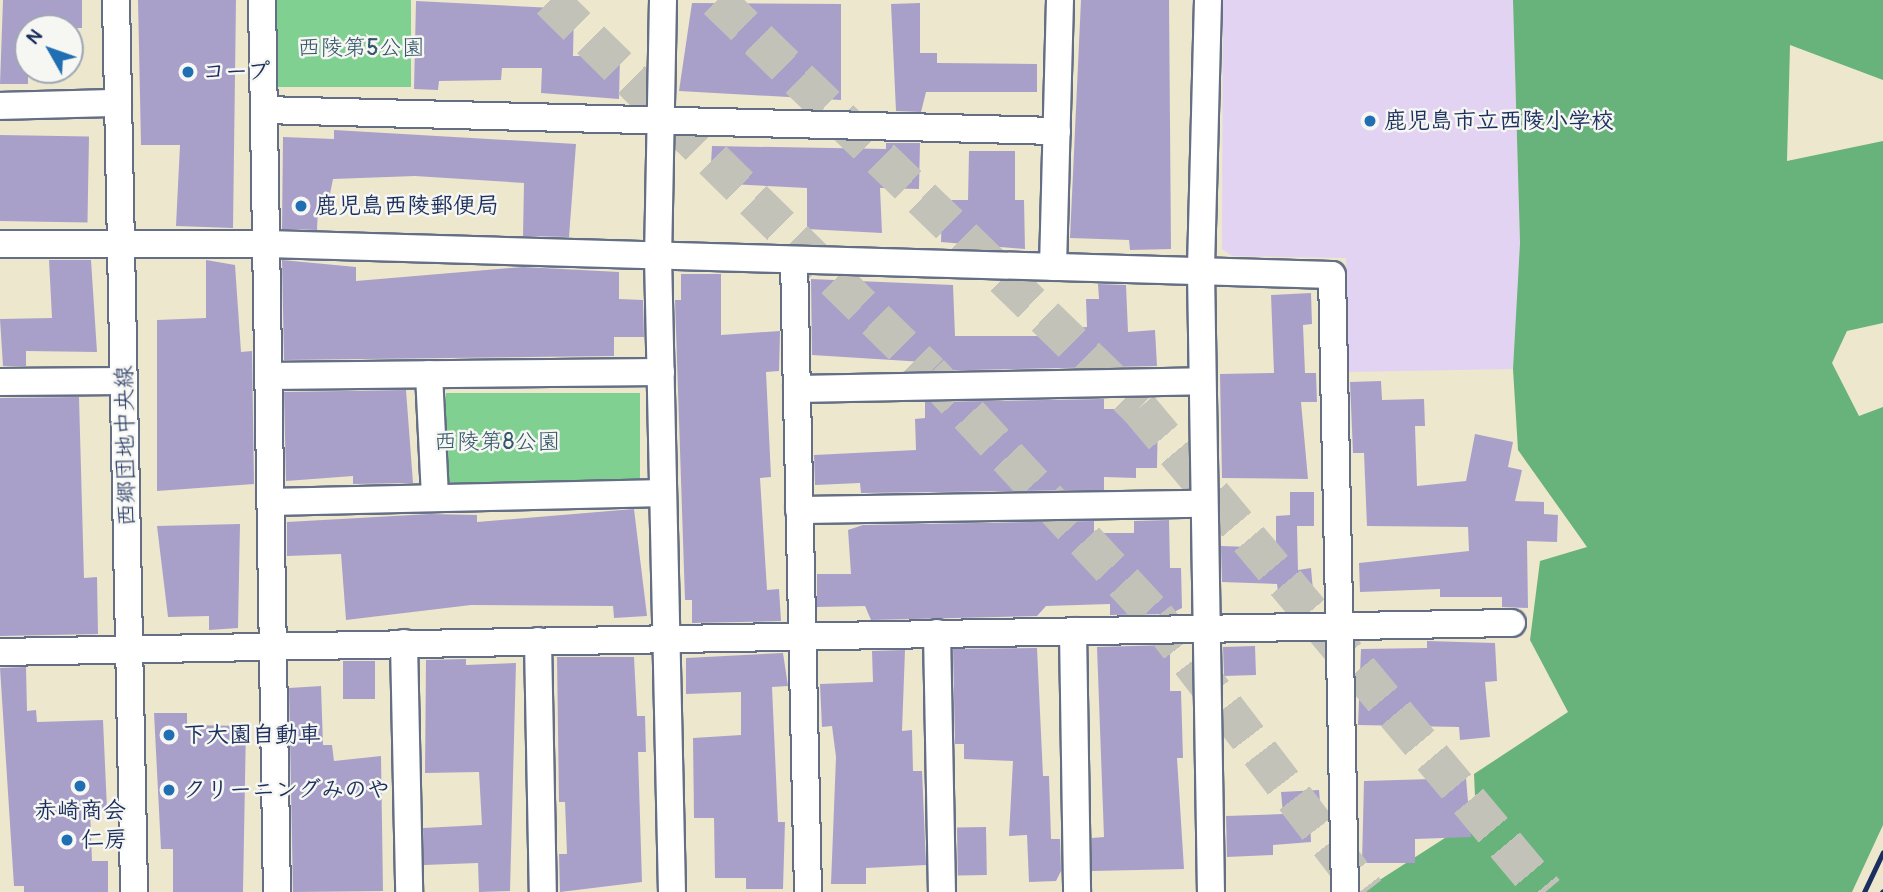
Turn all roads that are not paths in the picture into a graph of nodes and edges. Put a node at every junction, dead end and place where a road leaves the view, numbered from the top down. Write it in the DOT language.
graph roads {
  1 [pos="116,0"];
  2 [pos="262,0"];
  3 [pos="663,0"];
  4 [pos="1060,0"];
  5 [pos="1208,0"];
  6 [pos="118,103"];
  7 [pos="0,106"];
  8 [pos="264,110"];
  9 [pos="661,121"];
  10 [pos="1056,131"];
  11 [pos="0,244"];
  12 [pos="267,244"];
  13 [pos="121,248"];
  14 [pos="659,256"];
  15 [pos="794,260"];
  16 [pos="1053,267"];
  17 [pos="1201,271"];
  18 [pos="661,372"];
  19 [pos="429,374"];
  20 [pos="268,376"];
  21 [pos="124,381"];
  22 [pos="1202,381"];
  23 [pos="0,383"];
  24 [pos="797,388"];
  25 [pos="663,493"];
  26 [pos="435,498"];
  27 [pos="271,502"];
  28 [pos="1203,504"];
  29 [pos="799,510"];
  30 [pos="1512,623"];
  31 [pos="1339,626"];
  32 [pos="1204,628"];
  33 [pos="1073,631"];
  34 [pos="937,633"];
  35 [pos="802,636"];
  36 [pos="667,639"];
  37 [pos="538,641"];
  38 [pos="404,643"];
  39 [pos="273,646"];
  40 [pos="131,649"];
  41 [pos="0,652"];
  42 [pos="134,892"];
  43 [pos="277,892"];
  44 [pos="409,892"];
  45 [pos="543,892"];
  46 [pos="672,892"];
  47 [pos="808,892"];
  48 [pos="942,892"];
  49 [pos="1077,892"];
  50 [pos="1211,892"];
  51 [pos="1345,892"];
  1 -- 6 [label="street, 西郷団地中央線"];
  2 -- 8 [label="street"];
  3 -- 9 [label="street"];
  4 -- 10 [label="street"];
  5 -- 17 [label="street"];
  6 -- 7 [label="street"];
  6 -- 13 [label="street, 西郷団地中央線"];
  8 -- 9 [label="street"];
  8 -- 12 [label="street"];
  9 -- 10 [label="street"];
  9 -- 14 [label="street"];
  10 -- 16 [label="street"];
  11 -- 13 [label="street"];
  12 -- 13 [label="street"];
  12 -- 14 [label="street"];
  12 -- 20 [label="street"];
  13 -- 21 [label="street, 西郷団地中央線"];
  14 -- 15 [label="street"];
  14 -- 18 [label="street"];
  15 -- 16 [label="street"];
  15 -- 24 [label="street"];
  16 -- 17 [label="street"];
  17 -- 22 [label="street"];
  17 -- 31 [label="street"];
  18 -- 19 [label="street"];
  18 -- 25 [label="street"];
  19 -- 20 [label="street"];
  19 -- 26 [label="street"];
  20 -- 27 [label="street"];
  21 -- 23 [label="street"];
  21 -- 40 [label="street, 西郷団地中央線"];
  22 -- 24 [label="street"];
  22 -- 28 [label="street"];
  24 -- 29 [label="street"];
  25 -- 26 [label="street"];
  25 -- 36 [label="street"];
  26 -- 27 [label="street"];
  27 -- 39 [label="street"];
  28 -- 29 [label="street"];
  28 -- 32 [label="street"];
  29 -- 35 [label="street"];
  30 -- 31 [label="street"];
  31 -- 32 [label="street"];
  31 -- 51 [label="street"];
  32 -- 33 [label="street"];
  32 -- 50 [label="street"];
  33 -- 34 [label="street"];
  33 -- 49 [label="street"];
  34 -- 35 [label="street"];
  34 -- 48 [label="street"];
  35 -- 36 [label="street"];
  35 -- 47 [label="street"];
  36 -- 37 [label="street"];
  36 -- 46 [label="street"];
  37 -- 38 [label="street"];
  37 -- 45 [label="street"];
  38 -- 39 [label="street"];
  38 -- 44 [label="street"];
  39 -- 40 [label="street"];
  39 -- 43 [label="street"];
  40 -- 41 [label="street"];
  40 -- 42 [label="street, 西郷団地中央線"];
}
